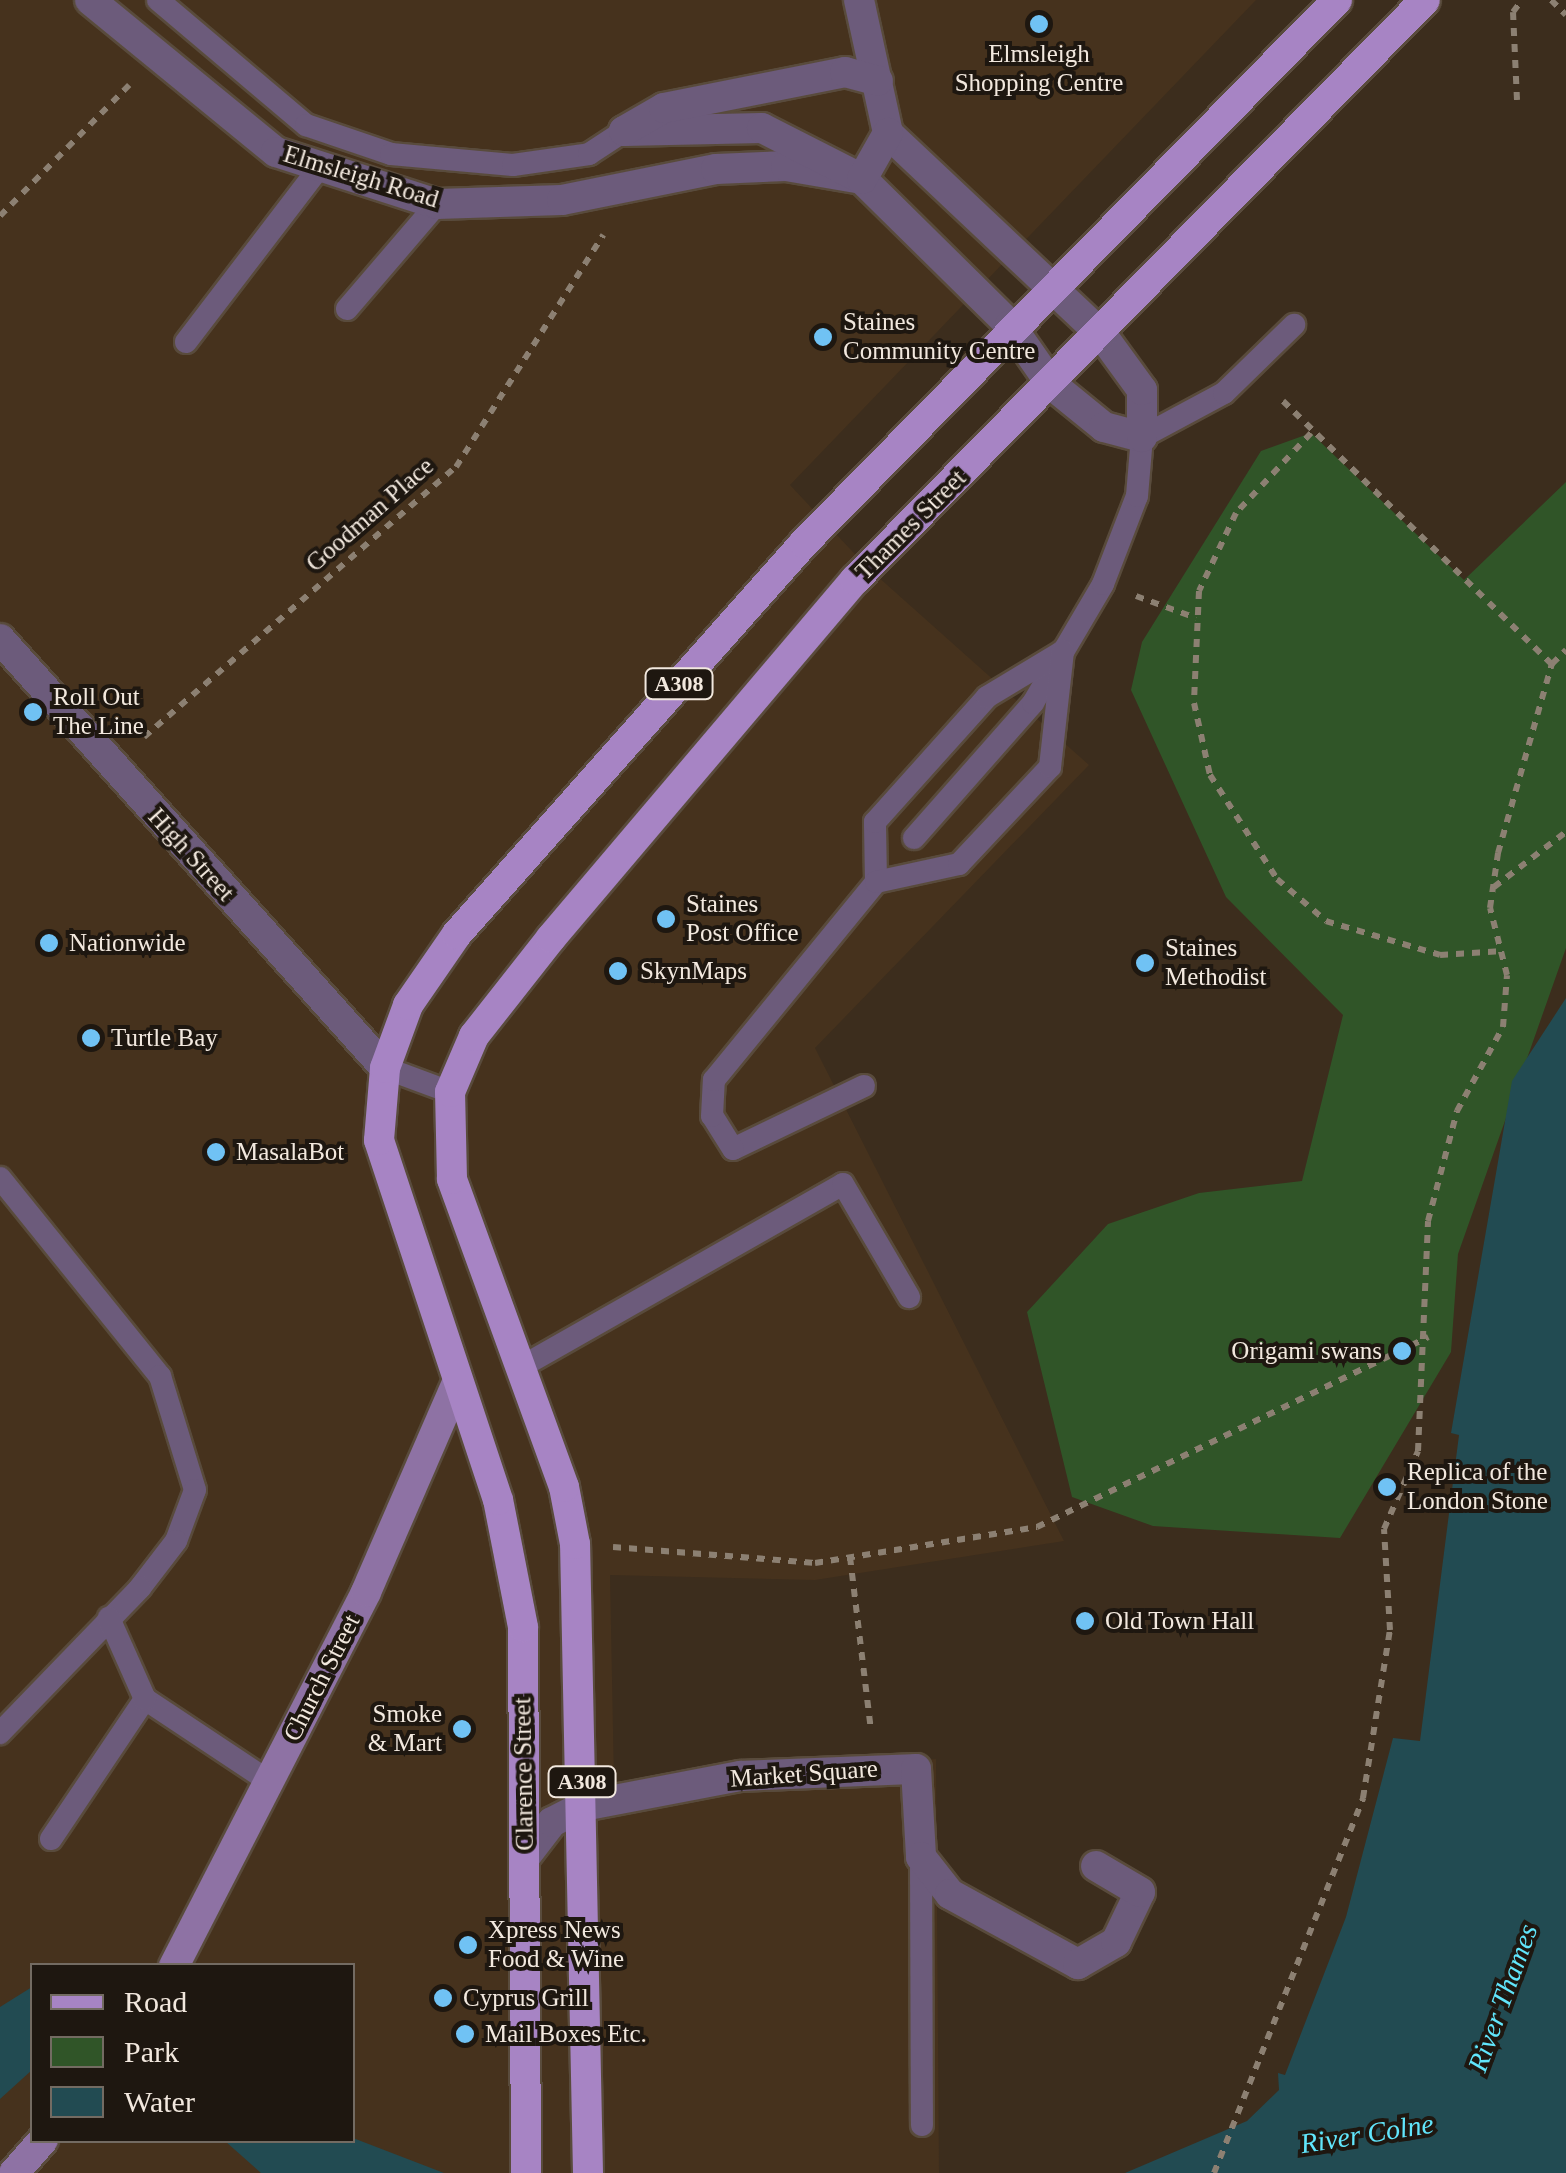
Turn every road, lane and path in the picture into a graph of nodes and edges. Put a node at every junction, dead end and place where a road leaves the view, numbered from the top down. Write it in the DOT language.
graph roads {
  1 [pos="90,0"];
  2 [pos="158,0"];
  3 [pos="860,0"];
  4 [pos="1337,0"];
  5 [pos="1425,0"];
  6 [pos="1522,0"];
  7 [pos="1551,0"];
  8 [pos="1566,15"];
  9 [pos="156,57"];
  10 [pos="878,82"];
  11 [pos="1517,100"];
  12 [pos="624,131"];
  13 [pos="888,133"];
  14 [pos="320,167"];
  15 [pos="862,178"];
  16 [pos="636,184"];
  17 [pos="437,204"];
  18 [pos="0,216"];
  19 [pos="1056,284"];
  20 [pos="347,309"];
  21 [pos="1010,325"];
  22 [pos="1294,325"];
  23 [pos="1102,335"];
  24 [pos="186,342"];
  25 [pos="1050,384"];
  26 [pos="1283,401"];
  27 [pos="1311,433"];
  28 [pos="1142,437"];
  29 [pos="1103,584"];
  30 [pos="1196,618"];
  31 [pos="1,642"];
  32 [pos="1566,650"];
  33 [pos="1064,651"];
  34 [pos="1552,664"];
  35 [pos="131,725"];
  36 [pos="1566,832"];
  37 [pos="914,838"];
  38 [pos="876,882"];
  39 [pos="1492,888"];
  40 [pos="1502,950"];
  41 [pos="385,1068"];
  42 [pos="864,1086"];
  43 [pos="450,1092"];
  44 [pos="0,1178"];
  45 [pos="909,1297"];
  46 [pos="1429,1336"];
  47 [pos="522,1367"];
  48 [pos="456,1385"];
  49 [pos="604,1546"];
  50 [pos="850,1557"];
  51 [pos="109,1618"];
  52 [pos="145,1699"];
  53 [pos="0,1733"];
  54 [pos="875,1768"];
  55 [pos="270,1782"];
  56 [pos="583,1806"];
  57 [pos="51,1839"];
  58 [pos="921,1856"];
  59 [pos="526,1857"];
  60 [pos="1096,1866"];
  61 [pos="176,1963"];
  62 [pos="922,2125"];
  63 [pos="40,2143"];
  64 [pos="588,2169"];
  65 [pos="526,2171"];
  66 [pos="14,2173"];
  67 [pos="1214,2173"];
  1 -- 9 [label="street, Elmsleigh Road"];
  2 -- 12 [label="lane"];
  3 -- 10 [label="street"];
  4 -- 19 [label="main road, A308"];
  5 -- 23 [label="main road, Thames Street / A308"];
  6 -- 11 [label="path"];
  7 -- 8 [label="path"];
  9 -- 14 [label="street, Elmsleigh Road"];
  9 -- 18 [label="path"];
  10 -- 12 [label="street"];
  10 -- 13 [label="street"];
  12 -- 15 [label="street"];
  13 -- 15 [label="street"];
  13 -- 19 [label="street"];
  14 -- 17 [label="street, Elmsleigh Road"];
  14 -- 24 [label="lane"];
  15 -- 16 [label="street, Elmsleigh Road"];
  15 -- 21 [label="street"];
  16 -- 17 [label="street, Elmsleigh Road"];
  16 -- 35 [label="path, Goodman Place"];
  17 -- 20 [label="lane"];
  19 -- 21 [label="main road, A308"];
  19 -- 23 [label="street"];
  21 -- 25 [label="street"];
  21 -- 41 [label="main road, A308"];
  22 -- 28 [label="lane"];
  23 -- 25 [label="main road, Thames Street / A308"];
  23 -- 28 [label="street"];
  25 -- 28 [label="street"];
  25 -- 43 [label="main road, Thames Street / A308"];
  26 -- 27 [label="path"];
  27 -- 30 [label="path"];
  27 -- 34 [label="path"];
  28 -- 29 [label="lane"];
  29 -- 30 [label="path"];
  29 -- 33 [label="lane"];
  30 -- 40 [label="path"];
  31 -- 41 [label="street, High Street"];
  32 -- 34 [label="path"];
  33 -- 37 [label="lane"];
  33 -- 38 [label="lane"];
  33 -- 38 [label="lane"];
  34 -- 39 [label="path"];
  36 -- 39 [label="path"];
  38 -- 42 [label="lane"];
  39 -- 40 [label="path"];
  40 -- 46 [label="path"];
  41 -- 43 [label="lane, High Street"];
  41 -- 48 [label="main road, A308"];
  43 -- 47 [label="main road, A308"];
  44 -- 51 [label="lane"];
  45 -- 47 [label="lane"];
  46 -- 50 [label="path"];
  46 -- 67 [label="path"];
  47 -- 56 [label="main road, A308"];
  48 -- 55 [label="main road, Church Street"];
  48 -- 59 [label="main road, Clarence Street / A308"];
  49 -- 50 [label="path"];
  50 -- 54 [label="path"];
  51 -- 52 [label="lane"];
  51 -- 53 [label="lane"];
  52 -- 55 [label="lane"];
  52 -- 57 [label="lane"];
  54 -- 56 [label="street, Market Square"];
  54 -- 58 [label="street, Market Square"];
  55 -- 61 [label="main road, Church Street"];
  56 -- 59 [label="street, Market Square"];
  56 -- 64 [label="main road, A308"];
  58 -- 60 [label="street"];
  58 -- 62 [label="lane"];
  59 -- 65 [label="main road, Clarence Street / A308"];
  63 -- 66 [label="main road"];
}
